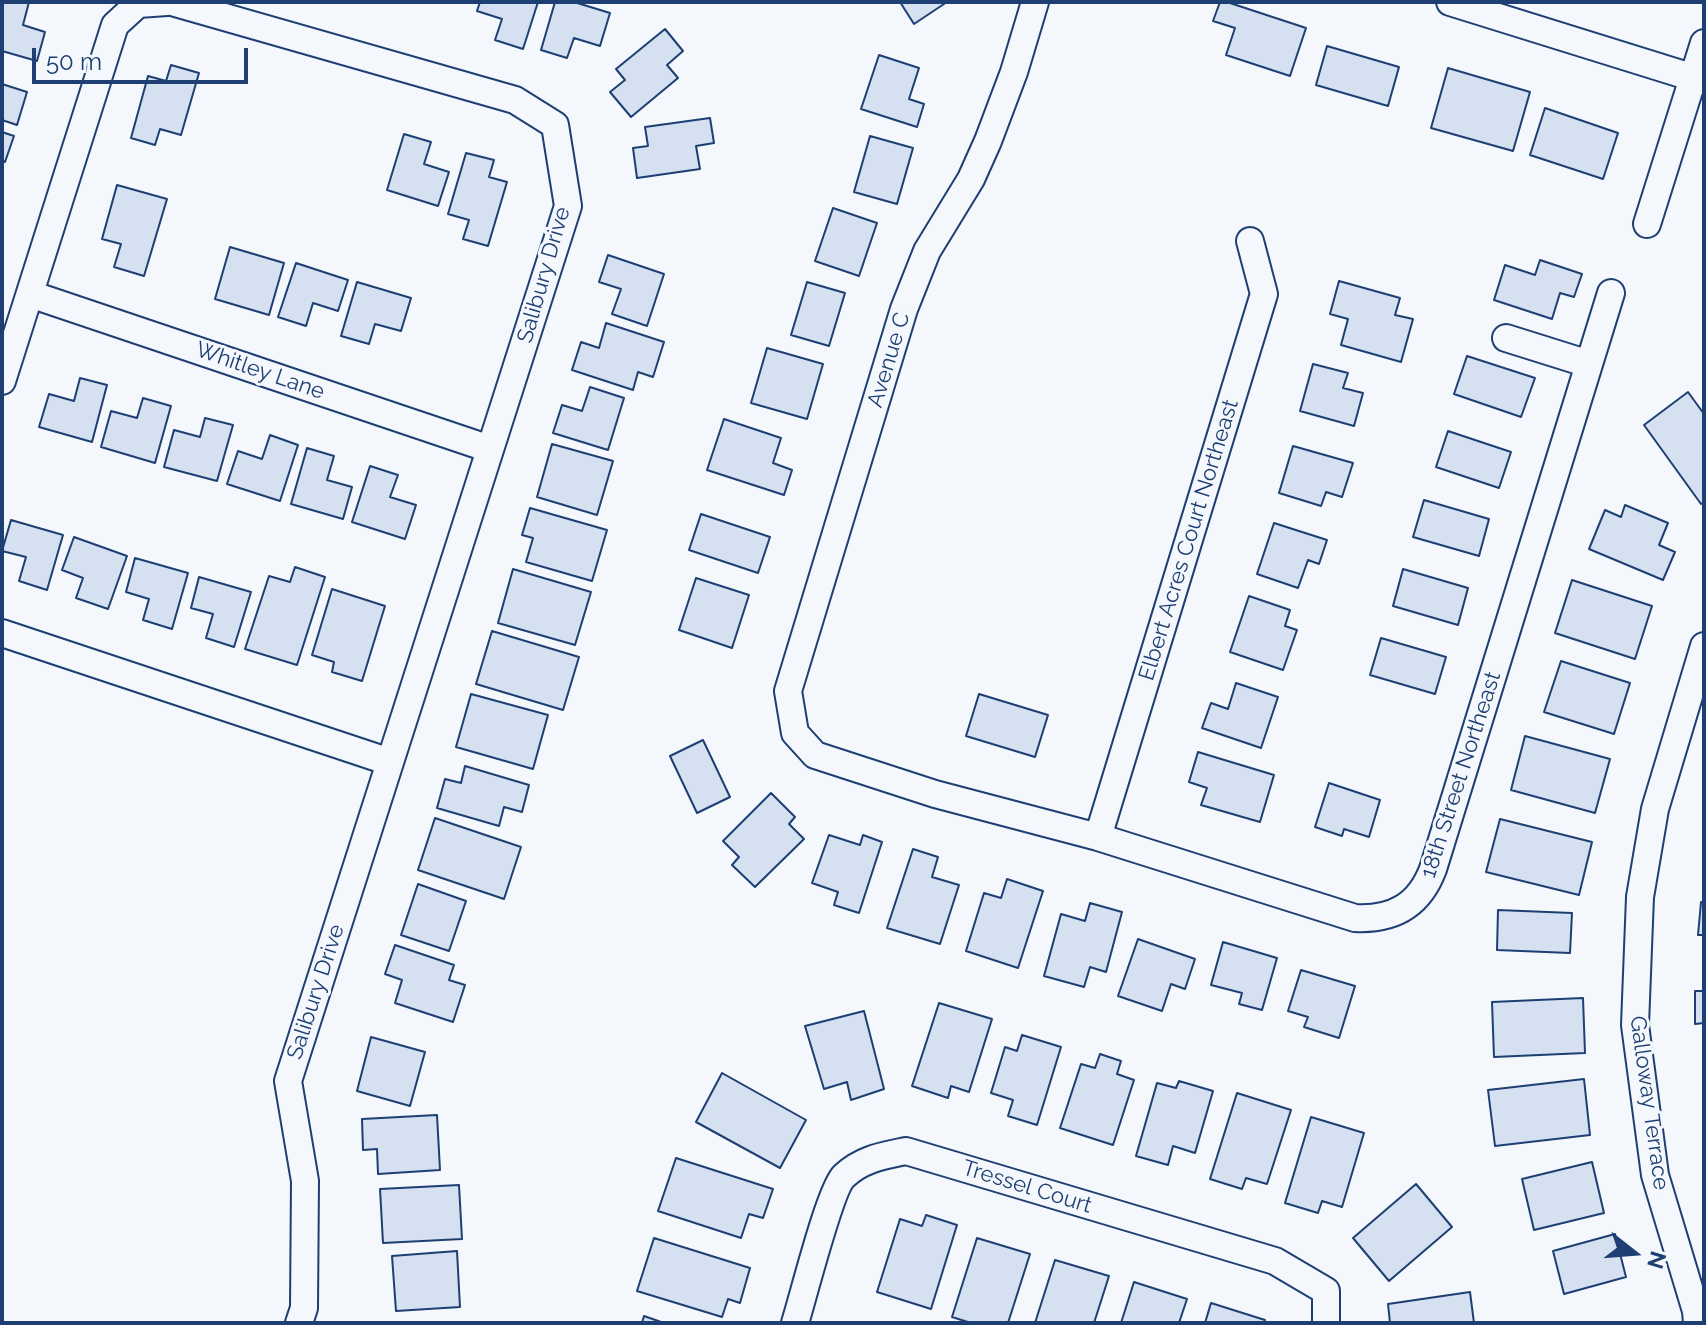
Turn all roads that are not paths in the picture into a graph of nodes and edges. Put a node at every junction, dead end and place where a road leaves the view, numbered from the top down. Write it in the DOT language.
graph roads {
  1 [pos="169,2"];
  2 [pos="1035,2"];
  3 [pos="1450,2"];
  4 [pos="1704,43"];
  5 [pos="1699,80"];
  6 [pos="1647,224"];
  7 [pos="1250,241"];
  8 [pos="1611,293"];
  9 [pos="30,294"];
  10 [pos="1506,338"];
  11 [pos="1589,364"];
  12 [pos="2,381"];
  13 [pos="490,449"];
  14 [pos="2,633"];
  15 [pos="1704,646"];
  16 [pos="795,733"];
  17 [pos="390,762"];
  18 [pos="1098,837"];
  19 [pos="299,1323"];
  20 [pos="795,1323"];
  21 [pos="1326,1323"];
  22 [pos="1697,1323"];
  1 -- 9 [label="street, Salibury Drive"];
  1 -- 13 [label="street, Salibury Drive"];
  2 -- 16 [label="street, Avenue C"];
  3 -- 5 [label="street"];
  4 -- 5 [label="street"];
  5 -- 6 [label="street"];
  7 -- 18 [label="street, Elbert Acres Court Northeast"];
  8 -- 11 [label="street, 18th Street Northeast"];
  9 -- 12 [label="street, Salibury Drive"];
  9 -- 13 [label="street, Whitley Lane"];
  10 -- 11 [label="street"];
  11 -- 18 [label="street, 18th Street Northeast"];
  13 -- 17 [label="street, Salibury Drive"];
  14 -- 17 [label="street"];
  15 -- 22 [label="street, Galloway Terrace"];
  16 -- 18 [label="street, 18th Street Northeast"];
  17 -- 19 [label="street, Salibury Drive"];
  20 -- 21 [label="street, Tressel Court"];
}
